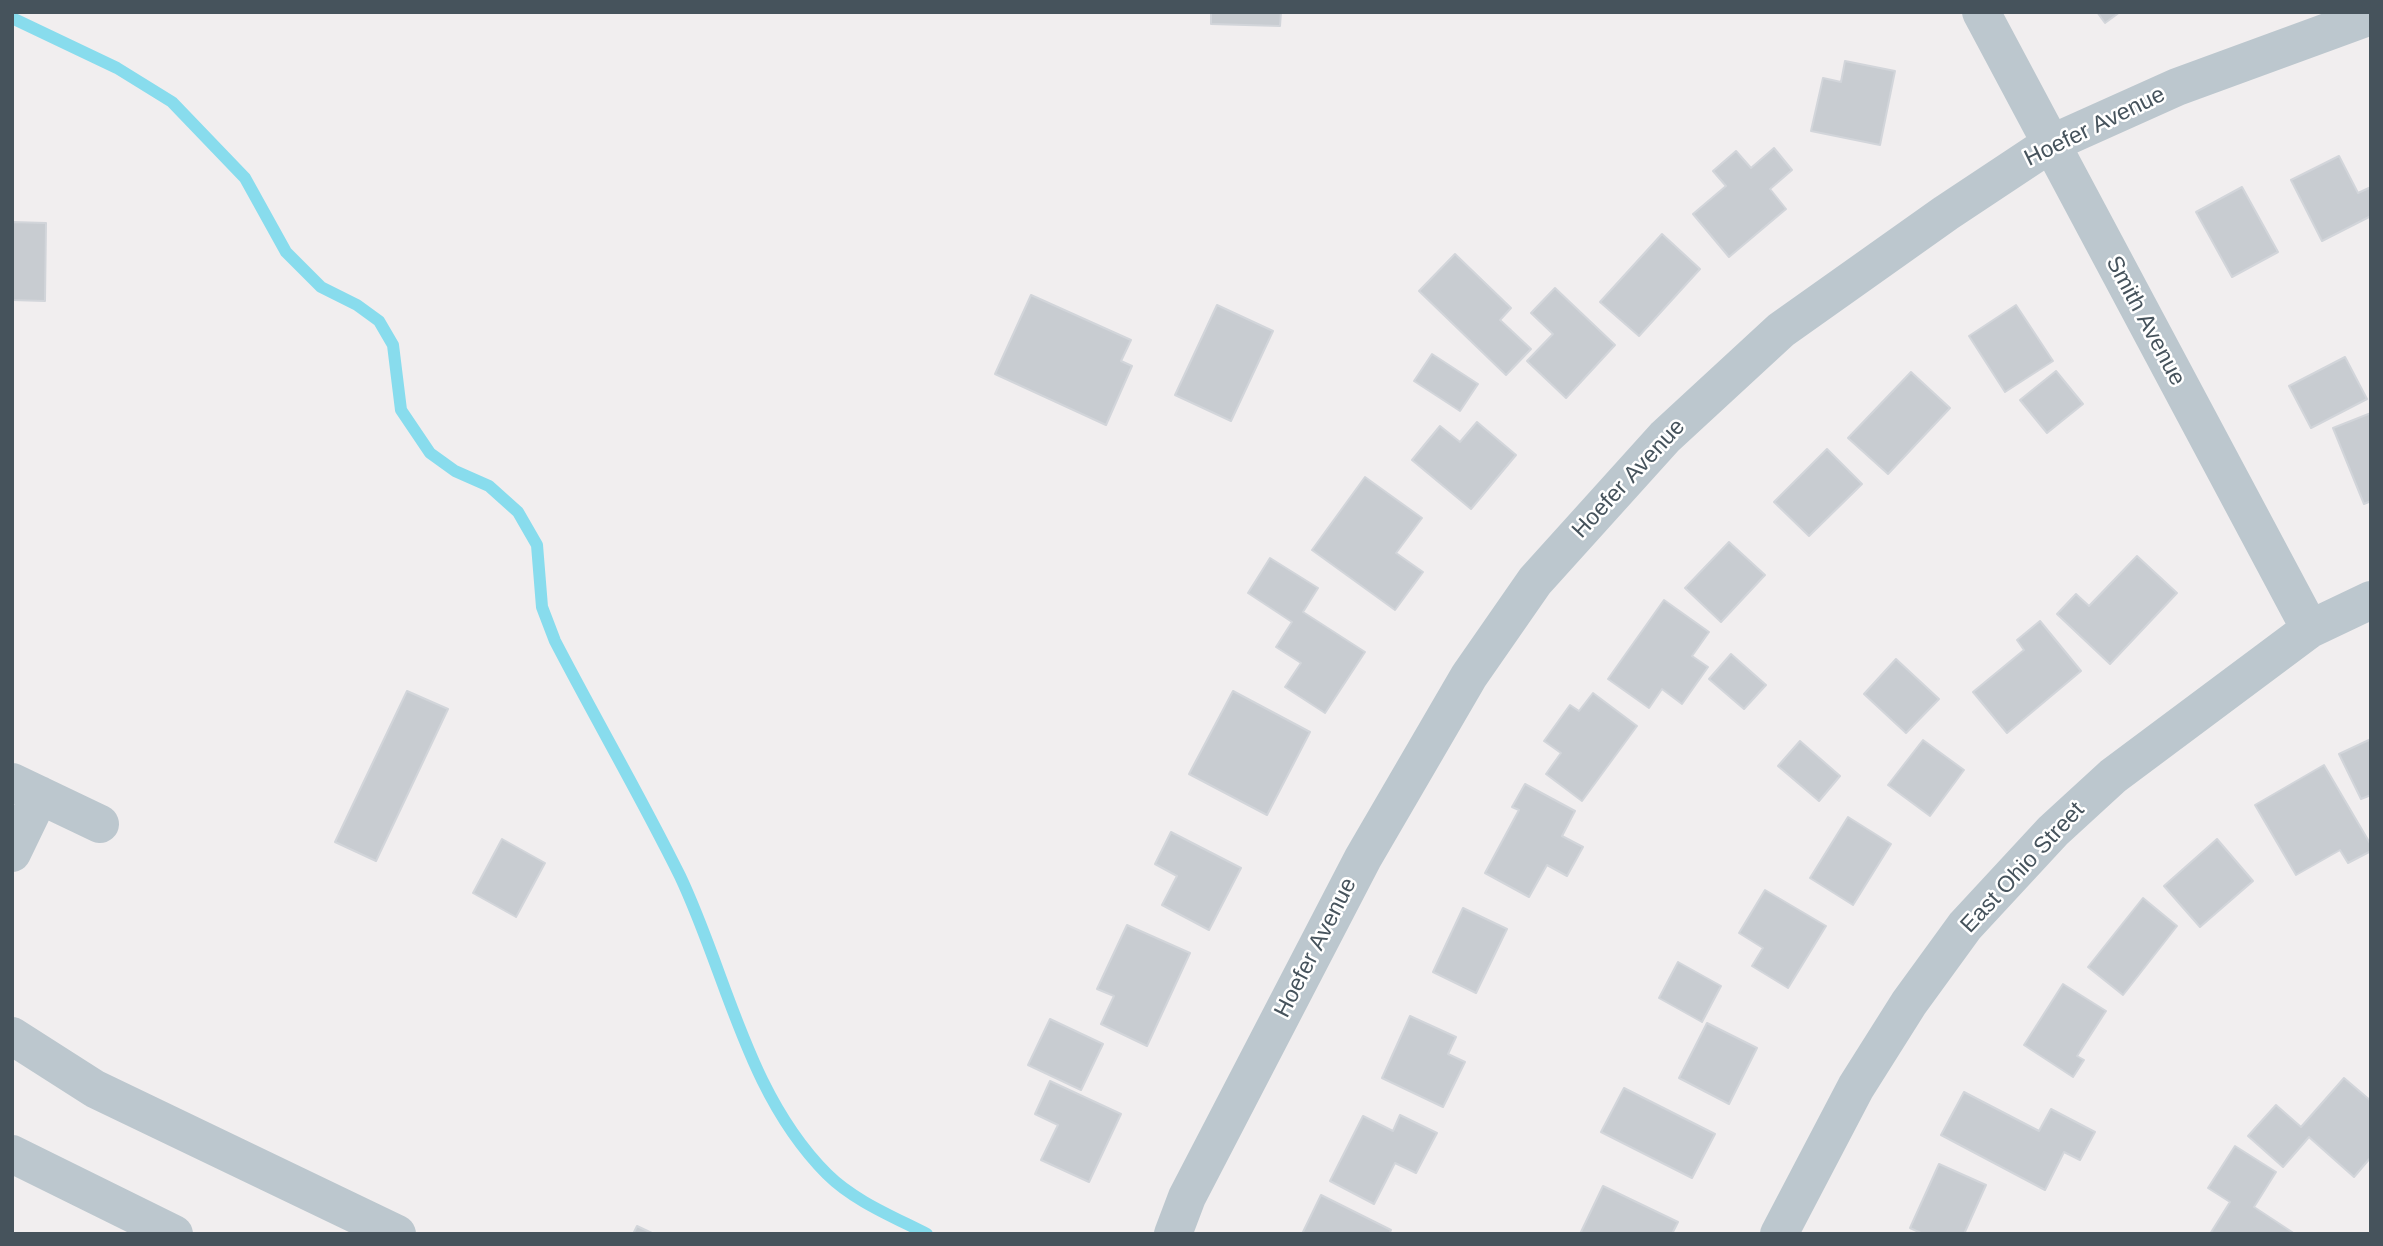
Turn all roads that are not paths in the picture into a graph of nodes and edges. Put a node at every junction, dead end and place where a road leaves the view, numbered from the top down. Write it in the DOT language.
graph roads {
  1 [pos="1981,12"];
  2 [pos="2371,16"];
  3 [pos="2050,144"];
  4 [pos="2371,600"];
  5 [pos="2310,629"];
  6 [pos="26,788"];
  7 [pos="100,824"];
  8 [pos="12,853"];
  9 [pos="12,1036"];
  10 [pos="12,1154"];
  11 [pos="174,1234"];
  12 [pos="397,1234"];
  13 [pos="1173,1234"];
  14 [pos="1779,1234"];
  1 -- 3 [label="street, Smith Avenue"];
  2 -- 3 [label="street, Hoefer Avenue"];
  3 -- 5 [label="street, Smith Avenue"];
  3 -- 13 [label="street, Hoefer Avenue"];
  4 -- 5 [label="street, East Ohio Street"];
  5 -- 14 [label="street, East Ohio Street"];
  6 -- 7 [label="street"];
  6 -- 8 [label="street"];
  9 -- 12 [label="street"];
  10 -- 11 [label="street"];
}
